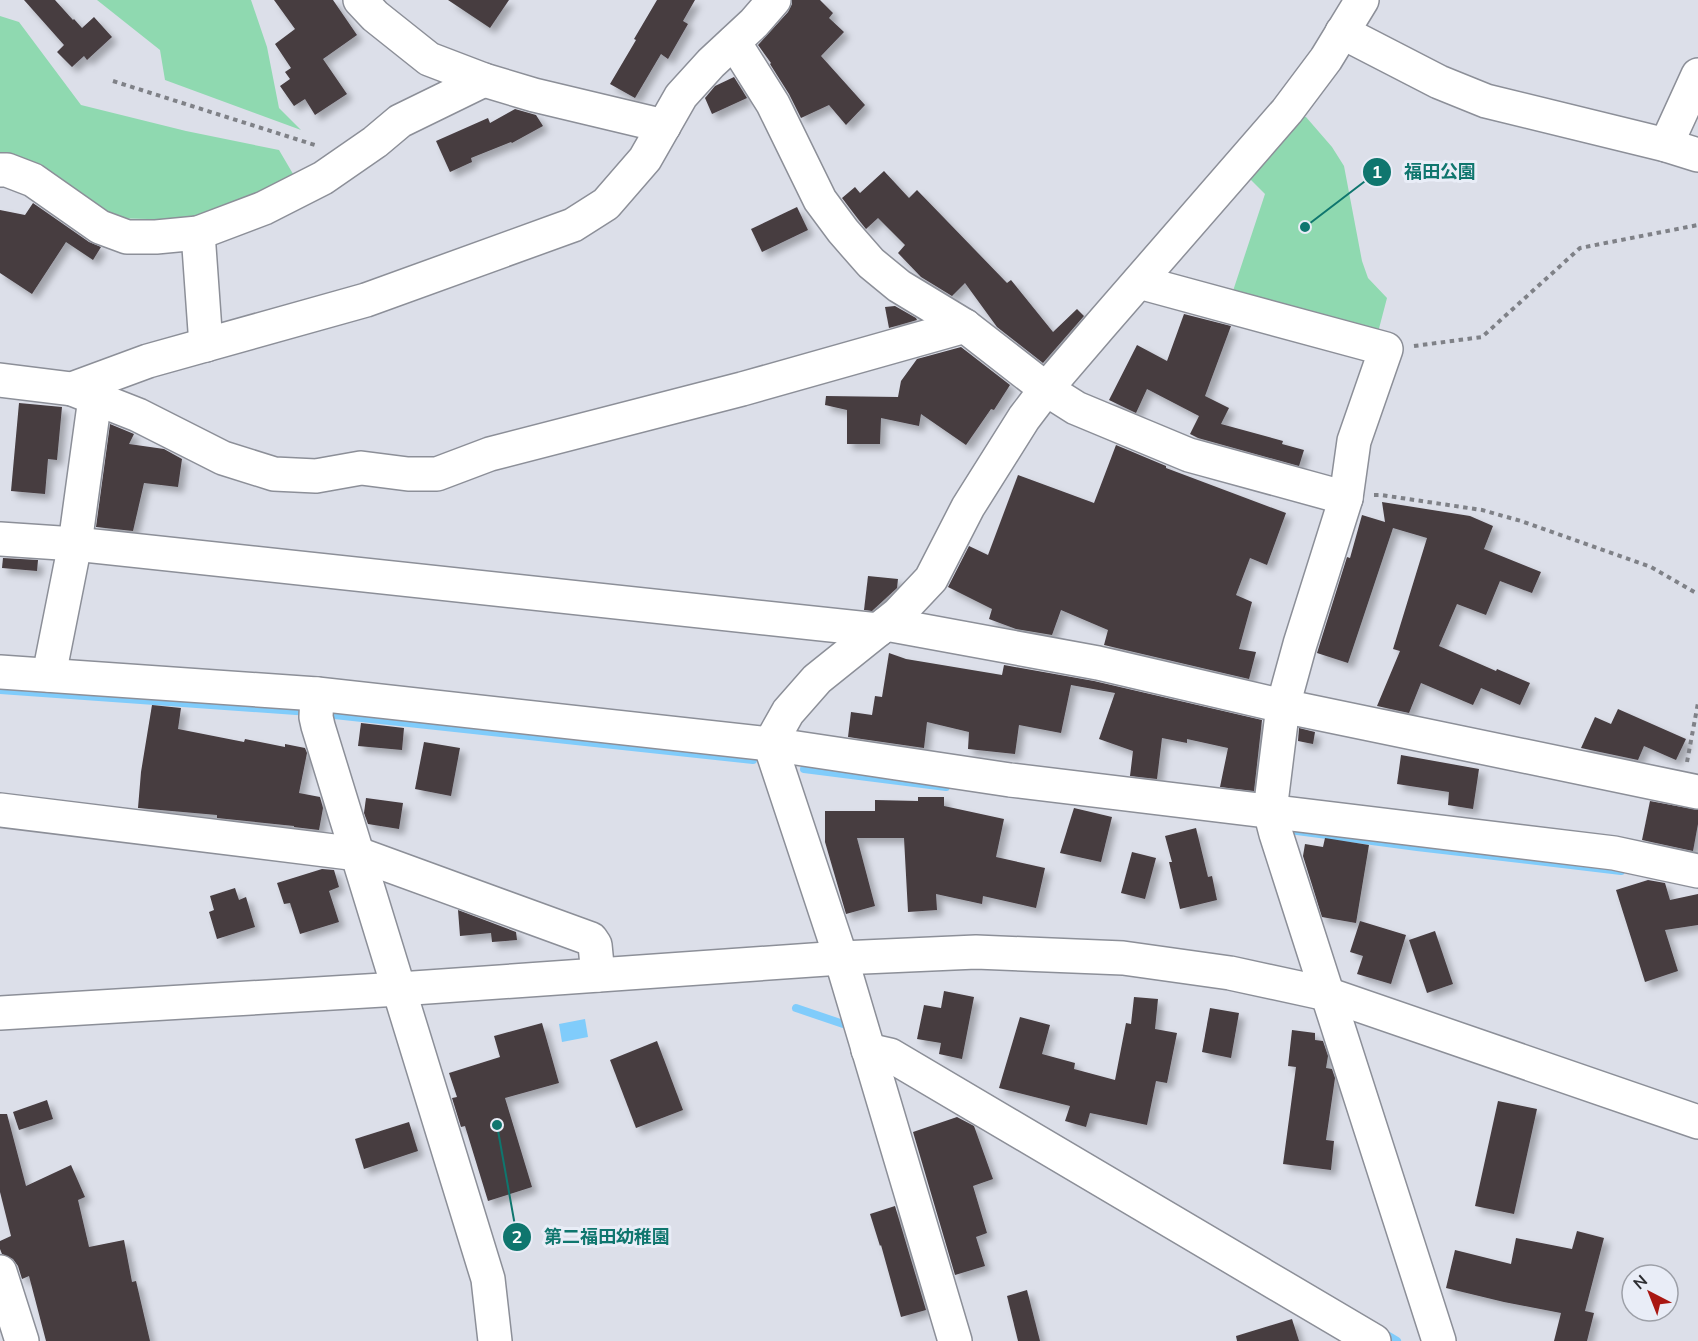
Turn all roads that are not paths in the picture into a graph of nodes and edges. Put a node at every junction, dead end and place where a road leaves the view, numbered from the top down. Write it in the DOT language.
graph roads {
  1 [pos="360,0"];
  2 [pos="774,0"];
  3 [pos="1362,0"];
  4 [pos="1342,32"];
  5 [pos="734,42"];
  6 [pos="1698,75"];
  7 [pos="484,80"];
  8 [pos="664,126"];
  9 [pos="1666,145"];
  10 [pos="1698,155"];
  11 [pos="0,170"];
  12 [pos="198,233"];
  13 [pos="1139,282"];
  14 [pos="965,326"];
  15 [pos="206,345"];
  16 [pos="0,380"];
  17 [pos="1046,389"];
  18 [pos="83,394"];
  19 [pos="1346,498"];
  20 [pos="0,539"];
  21 [pos="75,544"];
  22 [pos="882,627"];
  23 [pos="0,672"];
  24 [pos="49,675"];
  25 [pos="317,705"];
  26 [pos="1283,706"];
  27 [pos="770,744"];
  28 [pos="1690,791"];
  29 [pos="0,810"];
  30 [pos="1273,823"];
  31 [pos="356,848"];
  32 [pos="1698,871"];
  33 [pos="840,958"];
  34 [pos="598,975"];
  35 [pos="399,989"];
  36 [pos="1327,994"];
  37 [pos="0,1013"];
  38 [pos="864,1036"];
  39 [pos="1698,1122"];
  40 [pos="0,1272"];
  41 [pos="22,1341"];
  42 [pos="495,1341"];
  43 [pos="956,1341"];
  44 [pos="1374,1341"];
  45 [pos="1439,1341"];
  1 -- 7 [label="street"];
  2 -- 5 [label="street"];
  3 -- 4 [label="street"];
  4 -- 9 [label="street"];
  4 -- 13 [label="street"];
  5 -- 8 [label="street"];
  5 -- 14 [label="street"];
  6 -- 9 [label="street"];
  7 -- 8 [label="street"];
  7 -- 12 [label="street"];
  8 -- 15 [label="street"];
  9 -- 10 [label="street"];
  11 -- 12 [label="street"];
  12 -- 15 [label="street"];
  13 -- 17 [label="street"];
  13 -- 19 [label="street"];
  14 -- 17 [label="street"];
  14 -- 18 [label="street"];
  15 -- 18 [label="street"];
  16 -- 18 [label="street"];
  17 -- 19 [label="street"];
  17 -- 22 [label="street"];
  18 -- 21 [label="street"];
  19 -- 26 [label="street"];
  20 -- 21 [label="street"];
  21 -- 22 [label="street"];
  21 -- 24 [label="street"];
  22 -- 26 [label="street"];
  22 -- 27 [label="street"];
  23 -- 24 [label="street"];
  24 -- 25 [label="street"];
  25 -- 27 [label="street"];
  25 -- 31 [label="street"];
  26 -- 28 [label="street"];
  26 -- 30 [label="street"];
  27 -- 30 [label="street"];
  27 -- 33 [label="street"];
  29 -- 31 [label="street"];
  30 -- 32 [label="street"];
  30 -- 36 [label="street"];
  31 -- 34 [label="street"];
  31 -- 35 [label="street"];
  33 -- 34 [label="street"];
  33 -- 36 [label="street"];
  33 -- 38 [label="street"];
  34 -- 35 [label="street"];
  35 -- 37 [label="street"];
  35 -- 42 [label="street"];
  36 -- 39 [label="street"];
  36 -- 45 [label="street"];
  38 -- 43 [label="street"];
  38 -- 44 [label="street"];
  40 -- 41 [label="street"];
}
